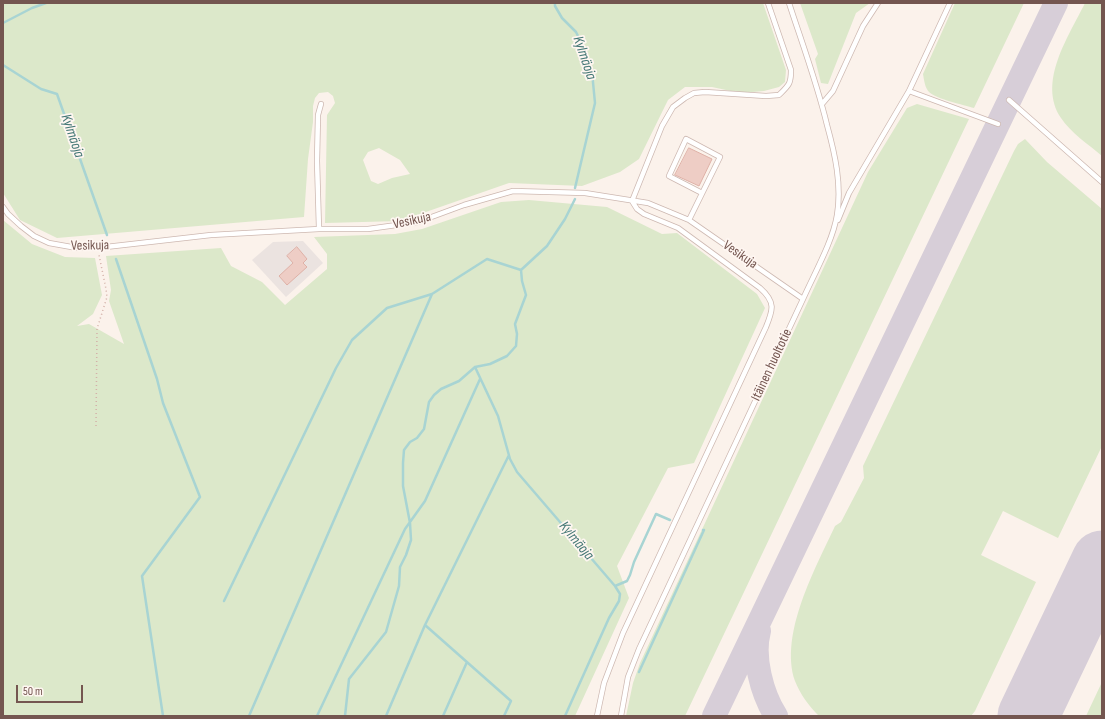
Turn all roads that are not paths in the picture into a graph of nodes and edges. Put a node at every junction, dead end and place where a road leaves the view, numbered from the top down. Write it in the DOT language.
graph roads {
  1 [pos="768,3"];
  2 [pos="789,3"];
  3 [pos="878,3"];
  4 [pos="950,3"];
  5 [pos="908,91"];
  6 [pos="1009,100"];
  7 [pos="321,104"];
  8 [pos="822,104"];
  9 [pos="998,124"];
  10 [pos="1102,182"];
  11 [pos="702,193"];
  12 [pos="632,201"];
  13 [pos="3,207"];
  14 [pos="689,220"];
  15 [pos="320,229"];
  16 [pos="829,242"];
  17 [pos="803,299"];
  18 [pos="596,716"];
  19 [pos="621,716"];
  1 -- 12 [label="lane"];
  2 -- 8 [label="lane, Itäinen huoltotie"];
  3 -- 8 [label="lane"];
  4 -- 5 [label="lane"];
  5 -- 9 [label="lane"];
  5 -- 16 [label="lane"];
  6 -- 10 [label="lane"];
  7 -- 15 [label="lane"];
  8 -- 16 [label="lane, Itäinen huoltotie"];
  11 -- 11 [label="lane"];
  11 -- 14 [label="lane"];
  12 -- 14 [label="lane, Vesikuja"];
  12 -- 15 [label="lane, Vesikuja"];
  12 -- 18 [label="lane"];
  13 -- 15 [label="lane, Vesikuja"];
  14 -- 17 [label="lane, Vesikuja"];
  16 -- 17 [label="lane, Itäinen huoltotie"];
  17 -- 19 [label="lane, Itäinen huoltotie"];
}
